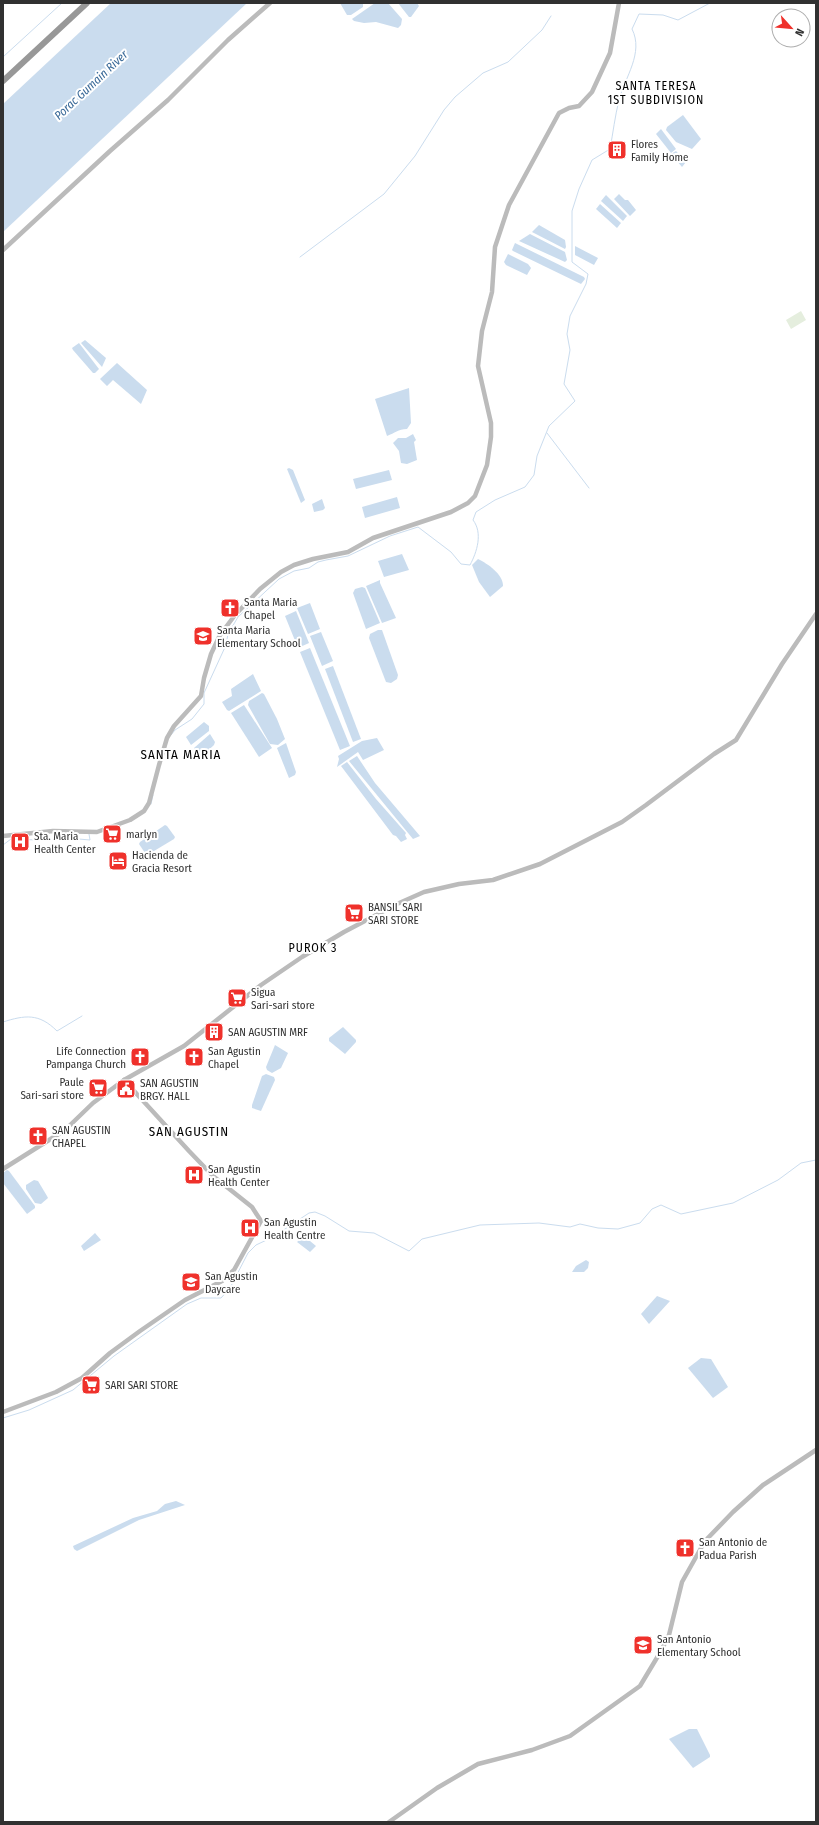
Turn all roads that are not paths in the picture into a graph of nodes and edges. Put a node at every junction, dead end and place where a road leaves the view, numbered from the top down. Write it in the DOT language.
graph roads {
  1 [pos="87,3"];
  2 [pos="270,3"];
  3 [pos="619,3"];
  4 [pos="3,80"];
  5 [pos="3,250"];
  6 [pos="816,614"];
  7 [pos="3,836"];
  8 [pos="124,1080"];
  9 [pos="3,1169"];
  10 [pos="3,1412"];
  11 [pos="816,1450"];
  12 [pos="389,1822"];
  1 -- 4 [label="highway"];
  2 -- 5 [label="street"];
  3 -- 7 [label="street"];
  6 -- 8 [label="street"];
  8 -- 9 [label="street"];
  8 -- 10 [label="street"];
  11 -- 12 [label="street"];
}
